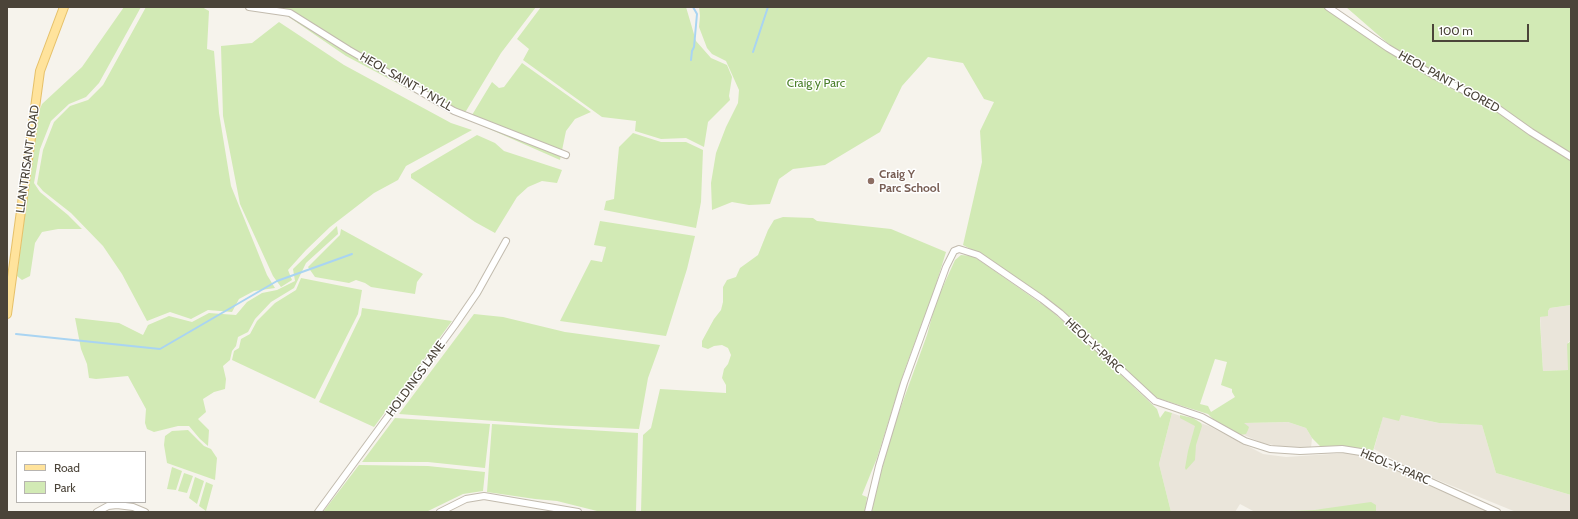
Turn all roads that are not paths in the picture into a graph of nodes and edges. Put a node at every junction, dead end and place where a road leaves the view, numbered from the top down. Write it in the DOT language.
graph roads {
  1 [pos="64,7"];
  2 [pos="249,7"];
  3 [pos="1328,7"];
  4 [pos="566,155"];
  5 [pos="1571,157"];
  6 [pos="506,241"];
  7 [pos="7,314"];
  8 [pos="97,512"];
  9 [pos="145,512"];
  10 [pos="318,512"];
  11 [pos="440,512"];
  12 [pos="578,512"];
  13 [pos="868,512"];
  14 [pos="1497,512"];
  1 -- 7 [label="main road, LLANTRISANT ROAD"];
  2 -- 4 [label="street, HEOL SAINT Y NYLL"];
  3 -- 5 [label="street, HEOL PANT Y GORED"];
  6 -- 10 [label="street, HOLDINGS LANE"];
  8 -- 9 [label="street"];
  11 -- 12 [label="street"];
  13 -- 14 [label="street, HEOL-Y-PARC"];
}
